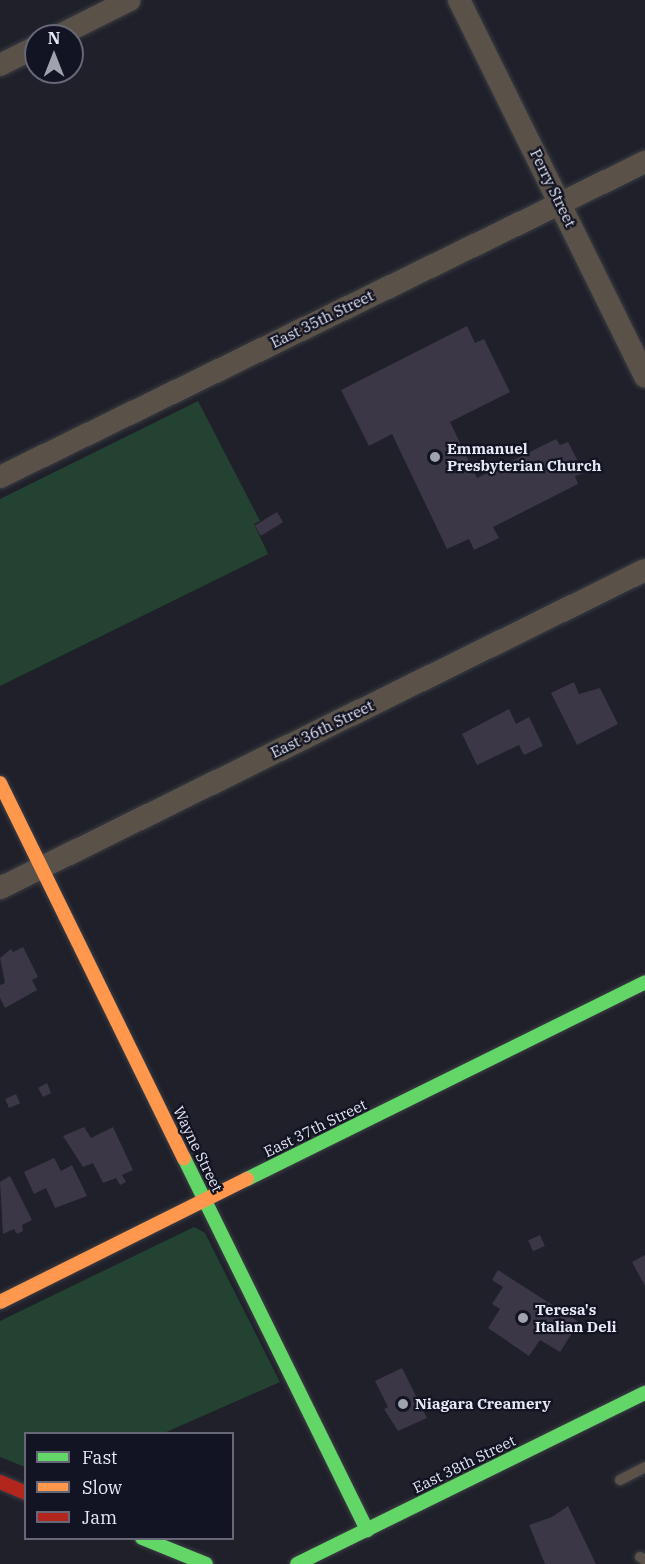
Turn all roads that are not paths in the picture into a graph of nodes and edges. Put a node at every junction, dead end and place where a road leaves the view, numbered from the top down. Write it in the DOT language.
graph roads {
  1 [pos="130,0"];
  2 [pos="459,0"];
  3 [pos="82,24"];
  4 [pos="24,53"];
  5 [pos="0,65"];
  6 [pos="645,162"];
  7 [pos="561,204"];
  8 [pos="645,377"];
  9 [pos="0,477"];
  10 [pos="645,570"];
  11 [pos="0,783"];
  12 [pos="42,868"];
  13 [pos="0,888"];
  14 [pos="645,982"];
  15 [pos="205,1201"];
  16 [pos="0,1302"];
  17 [pos="645,1393"];
  18 [pos="645,1467"];
  19 [pos="620,1480"];
  20 [pos="0,1482"];
  21 [pos="24,1491"];
  22 [pos="367,1530"];
  23 [pos="145,1540"];
  24 [pos="206,1564"];
  25 [pos="297,1564"];
  1 -- 3 [label="street"];
  2 -- 7 [label="street, Perry Street"];
  4 -- 5 [label="street"];
  6 -- 7 [label="street, East 35th Street"];
  7 -- 8 [label="street, Perry Street"];
  7 -- 9 [label="street, East 35th Street"];
  10 -- 12 [label="street, East 36th Street"];
  11 -- 12 [label="street, Wayne Street"];
  12 -- 13 [label="street, East 36th Street"];
  12 -- 15 [label="street, Wayne Street"];
  14 -- 15 [label="street, East 37th Street"];
  15 -- 16 [label="street, East 37th Street"];
  15 -- 22 [label="street, Wayne Street"];
  17 -- 22 [label="street, East 38th Street"];
  18 -- 19 [label="lane"];
  20 -- 21 [label="street"];
  22 -- 25 [label="street, East 38th Street"];
  23 -- 24 [label="street"];
}
